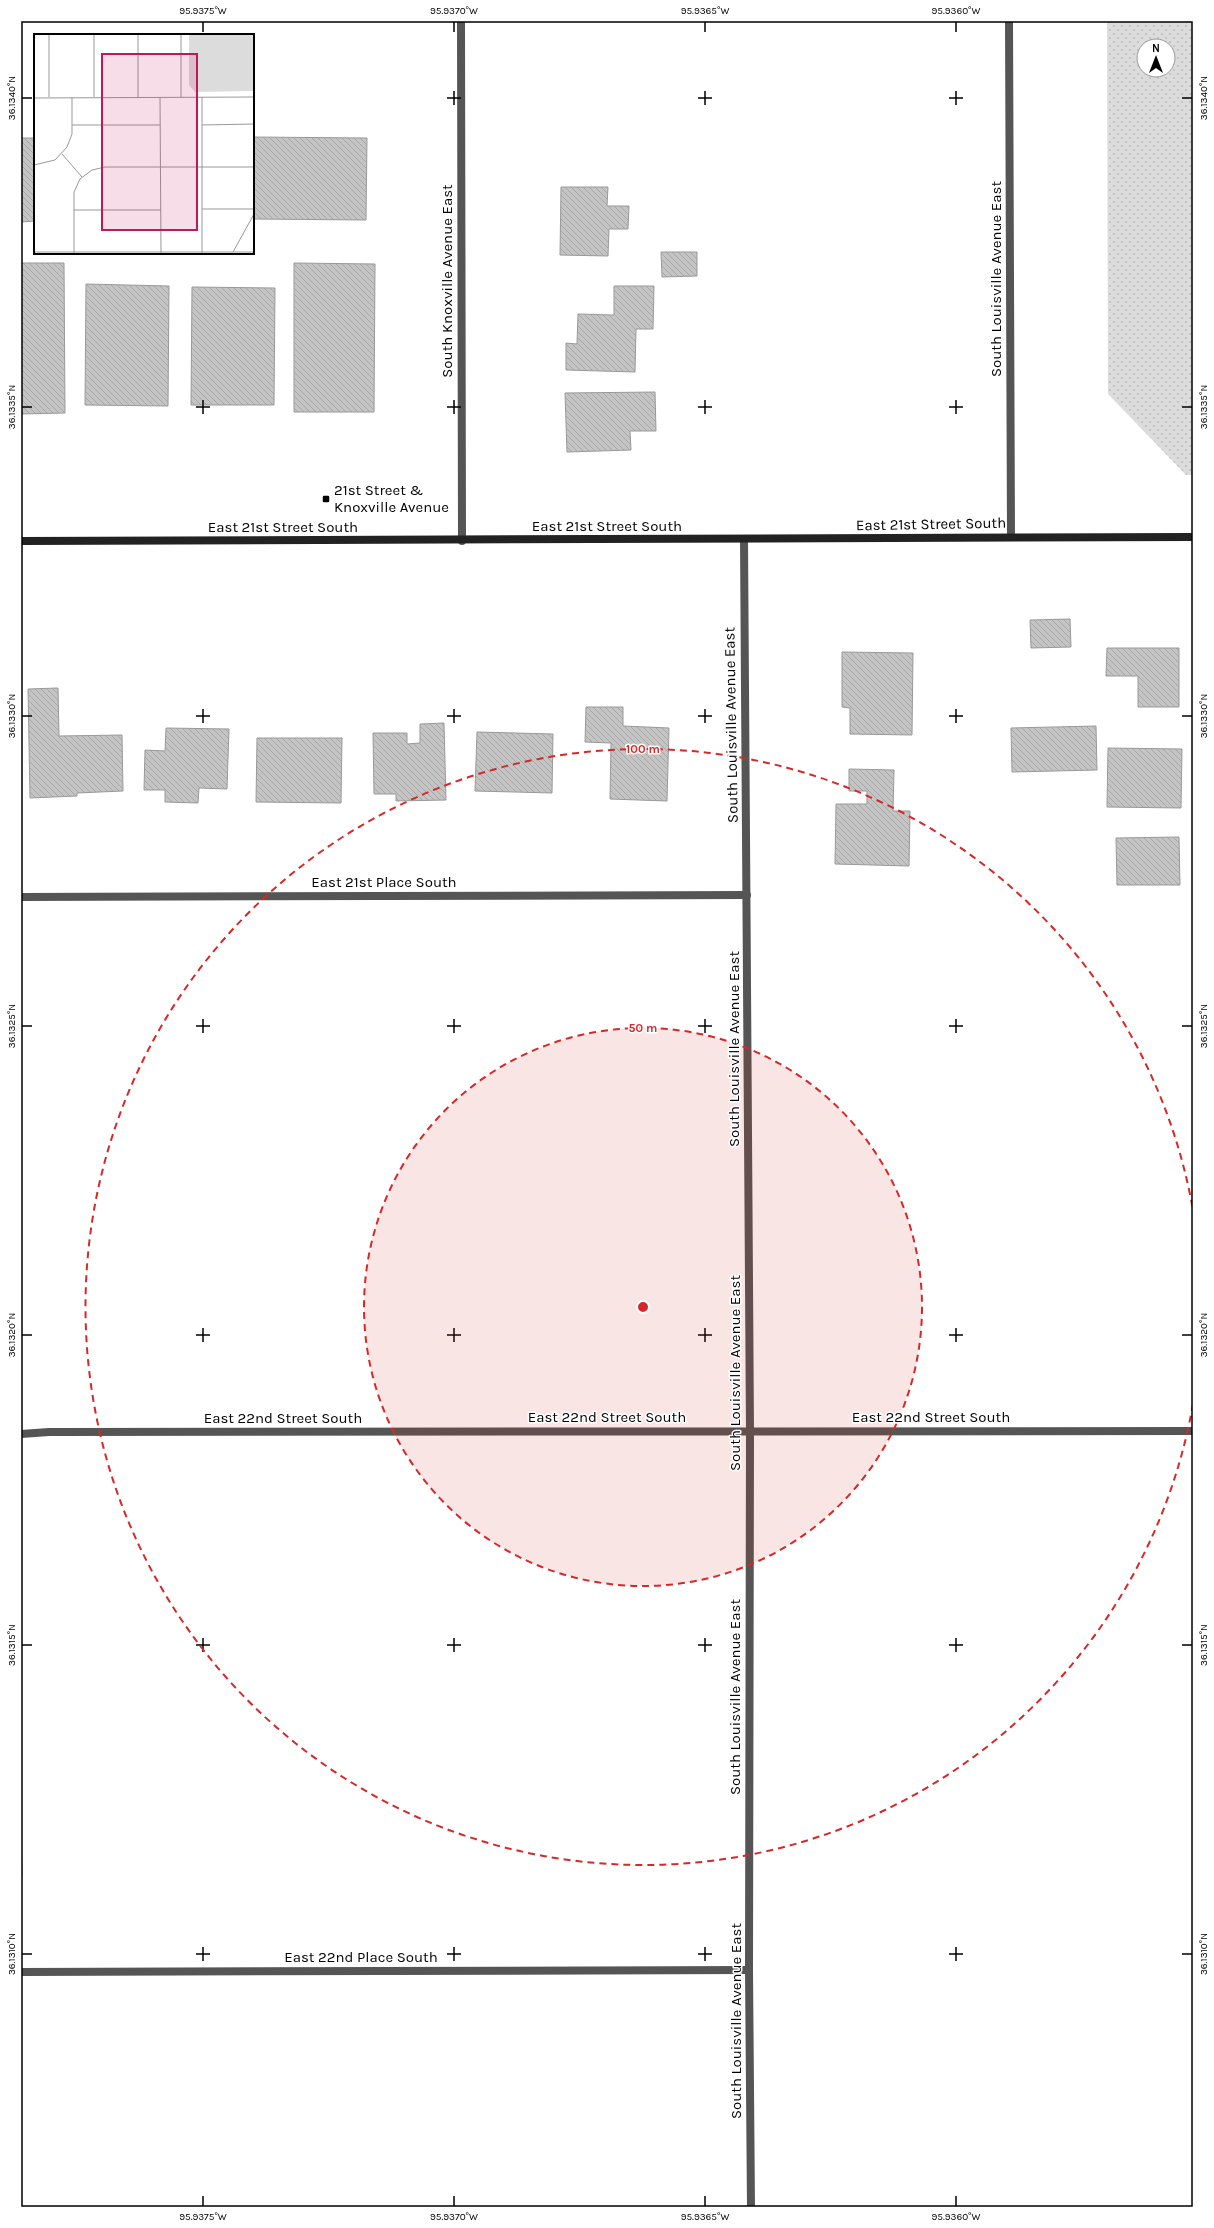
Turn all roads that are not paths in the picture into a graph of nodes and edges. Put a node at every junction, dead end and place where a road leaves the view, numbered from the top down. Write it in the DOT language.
graph roads {
  1 [pos="461,21"];
  2 [pos="1009,21"];
  3 [pos="1193,536"];
  4 [pos="1011,537"];
  5 [pos="744,539"];
  6 [pos="21,541"];
  7 [pos="462,541"];
  8 [pos="747,895"];
  9 [pos="21,897"];
  10 [pos="750,1431"];
  11 [pos="1193,1431"];
  12 [pos="21,1434"];
  13 [pos="749,1970"];
  14 [pos="21,1972"];
  15 [pos="752,2207"];
  1 -- 7 [label="street, South Knoxville Avenue East"];
  2 -- 4 [label="street, South Louisville Avenue East"];
  3 -- 4 [label="main road, East 21st Street South"];
  4 -- 5 [label="main road, East 21st Street South"];
  5 -- 7 [label="main road, East 21st Street South"];
  5 -- 8 [label="street, South Louisville Avenue East"];
  6 -- 7 [label="main road, East 21st Street South"];
  8 -- 9 [label="street, East 21st Place South"];
  8 -- 10 [label="street, South Louisville Avenue East"];
  10 -- 11 [label="street, East 22nd Street South"];
  10 -- 12 [label="street, East 22nd Street South"];
  10 -- 13 [label="street, South Louisville Avenue East"];
  13 -- 14 [label="street, East 22nd Place South"];
  13 -- 15 [label="street, South Louisville Avenue East"];
}
